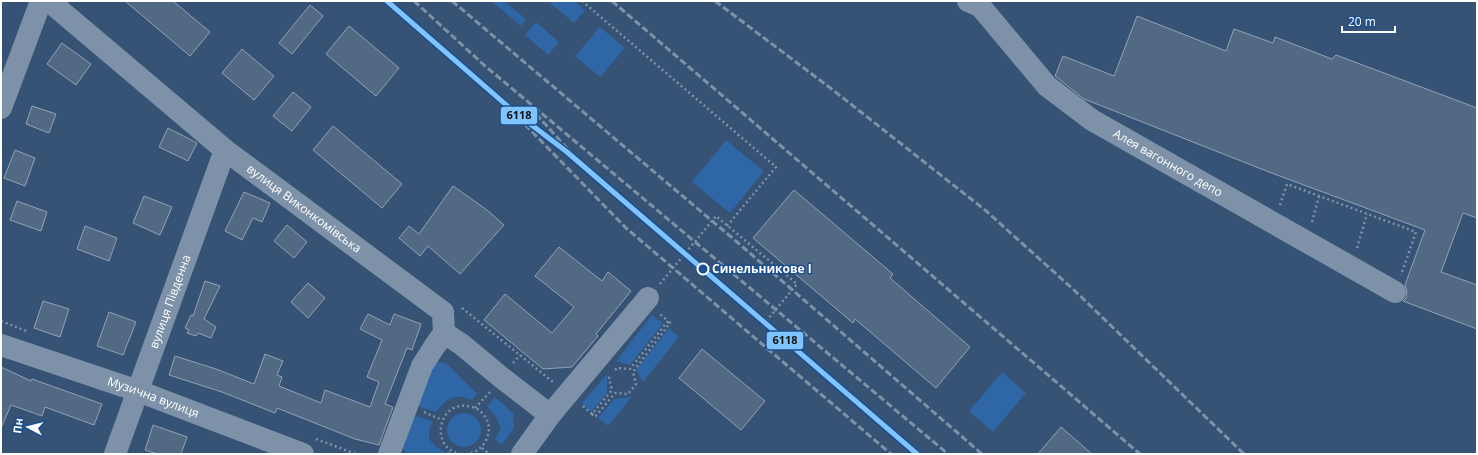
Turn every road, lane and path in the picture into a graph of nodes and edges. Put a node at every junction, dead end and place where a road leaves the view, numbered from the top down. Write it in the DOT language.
graph roads {
  1 [pos="41,1"];
  2 [pos="49,1"];
  3 [pos="582,1"];
  4 [pos="968,1"];
  5 [pos="1,108"];
  6 [pos="225,150"];
  7 [pos="1319,196"];
  8 [pos="1367,214"];
  9 [pos="1274,224"];
  10 [pos="727,226"];
  11 [pos="1306,242"];
  12 [pos="1351,267"];
  13 [pos="1395,292"];
  14 [pos="647,300"];
  15 [pos="668,321"];
  16 [pos="444,323"];
  17 [pos="763,325"];
  18 [pos="1,345"];
  19 [pos="138,391"];
  20 [pos="568,394"];
  21 [pos="592,414"];
  22 [pos="550,415"];
  23 [pos="482,448"];
  24 [pos="450,450"];
  25 [pos="115,454"];
  26 [pos="303,454"];
  27 [pos="389,454"];
  28 [pos="448,454"];
  29 [pos="461,454"];
  30 [pos="469,454"];
  31 [pos="489,454"];
  32 [pos="522,454"];
  1 -- 5 [label="street"];
  2 -- 6 [label="street, вулиця Виконкомівська"];
  3 -- 10 [label="path"];
  4 -- 9 [label="street, Алея вагонного депо"];
  6 -- 16 [label="street, вулиця Виконкомівська"];
  6 -- 19 [label="street, вулиця Південна"];
  7 -- 8 [label="path"];
  7 -- 9 [label="path"];
  7 -- 11 [label="path"];
  8 -- 12 [label="path"];
  8 -- 13 [label="path"];
  9 -- 11 [label="street, Алея вагонного депо"];
  10 -- 14 [label="path"];
  10 -- 17 [label="path"];
  11 -- 12 [label="street, Алея вагонного депо"];
  12 -- 13 [label="street, Алея вагонного депо"];
  14 -- 15 [label="path"];
  14 -- 20 [label="street"];
  15 -- 21 [label="path"];
  15 -- 21 [label="path"];
  16 -- 20 [label="path"];
  16 -- 22 [label="street, вулиця Виконкомівська"];
  16 -- 27 [label="street"];
  18 -- 19 [label="street, Музична вулиця"];
  19 -- 25 [label="street, вулиця Південна"];
  19 -- 26 [label="street, Музична вулиця"];
  20 -- 21 [label="path"];
  20 -- 22 [label="street"];
  22 -- 32 [label="street"];
  23 -- 24 [label="path"];
  23 -- 30 [label="path"];
  23 -- 31 [label="path"];
  24 -- 28 [label="path"];
  24 -- 29 [label="path"];
}
